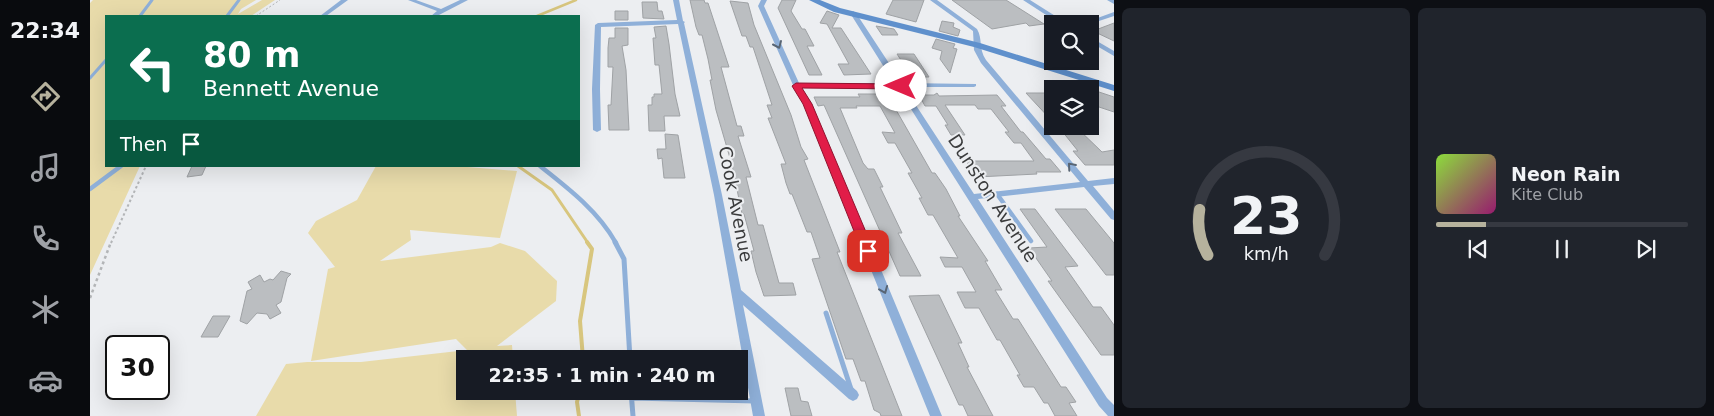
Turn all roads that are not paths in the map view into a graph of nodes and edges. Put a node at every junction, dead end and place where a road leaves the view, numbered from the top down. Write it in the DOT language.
graph roads {
  1 [pos="152,0"];
  2 [pos="239,0"];
  3 [pos="345,0"];
  4 [pos="411,0"];
  5 [pos="465,0"];
  6 [pos="676,0"];
  7 [pos="764,0"];
  8 [pos="813,0"];
  9 [pos="933,0"];
  10 [pos="1026,0"];
  11 [pos="1110,0"];
  12 [pos="1114,2"];
  13 [pos="440,11"];
  14 [pos="853,13"];
  15 [pos="1114,14"];
  16 [pos="141,15"];
  17 [pos="227,15"];
  18 [pos="324,15"];
  19 [pos="435,15"];
  20 [pos="1050,15"];
  21 [pos="1099,19"];
  22 [pos="682,22"];
  23 [pos="977,45"];
  24 [pos="1099,45"];
  25 [pos="1114,54"];
  26 [pos="105,61"];
  27 [pos="90,78"];
  28 [pos="974,85"];
  29 [pos="796,86"];
  30 [pos="901,86"];
  31 [pos="1114,88"];
  32 [pos="597,130"];
  33 [pos="120,167"];
  34 [pos="541,167"];
  35 [pos="1114,181"];
  36 [pos="1088,185"];
  37 [pos="90,189"];
  38 [pos="997,194"];
  39 [pos="971,197"];
  40 [pos="1114,217"];
  41 [pos="1031,241"];
  42 [pos="736,292"];
  43 [pos="826,313"];
  44 [pos="630,350"];
  45 [pos="746,350"];
  46 [pos="748,361"];
  47 [pos="853,396"];
  48 [pos="632,400"];
  49 [pos="738,400"];
  50 [pos="756,401"];
  51 [pos="1103,402"];
  52 [pos="1114,414"];
  53 [pos="633,416"];
  54 [pos="759,416"];
  55 [pos="936,416"];
  56 [pos="1108,416"];
  1 -- 16 [label="lane"];
  2 -- 17 [label="lane"];
  3 -- 18 [label="street"];
  4 -- 13 [label="street"];
  5 -- 13 [label="street"];
  6 -- 22 [label="street, Cook Avenue"];
  7 -- 29 [label="street, one-way"];
  8 -- 14 [label="street"];
  9 -- 23 [label="street"];
  10 -- 20 [label="street"];
  11 -- 12 [label="street"];
  13 -- 19 [label="street"];
  14 -- 23 [label="street"];
  14 -- 30 [label="street, Dunston Avenue"];
  15 -- 21 [label="street"];
  22 -- 32 [label="street"];
  22 -- 42 [label="street, Cook Avenue"];
  23 -- 31 [label="street"];
  36 -- 23 [label="street, one-way"];
  24 -- 25 [label="street"];
  26 -- 27 [label="lane"];
  28 -- 30 [label="street"];
  29 -- 30 [label="street"];
  29 -- 55 [label="street, one-way"];
  30 -- 39 [label="street, Dunston Avenue"];
  33 -- 37 [label="lane"];
  34 -- 44 [label="lane"];
  35 -- 36 [label="street"];
  36 -- 38 [label="street"];
  36 -- 40 [label="street"];
  38 -- 39 [label="street"];
  38 -- 41 [label="lane"];
  39 -- 51 [label="street, Dunston Avenue"];
  42 -- 45 [label="street, Cook Avenue"];
  42 -- 47 [label="street"];
  43 -- 47 [label="lane"];
  46 -- 50 [label="street, Cook Avenue"];
  48 -- 53 [label="lane"];
  49 -- 50 [label="lane"];
  50 -- 54 [label="street, Cook Avenue"];
  51 -- 52 [label="street, Dunston Avenue"];
  51 -- 56 [label="street, Dunston Avenue"];
}
